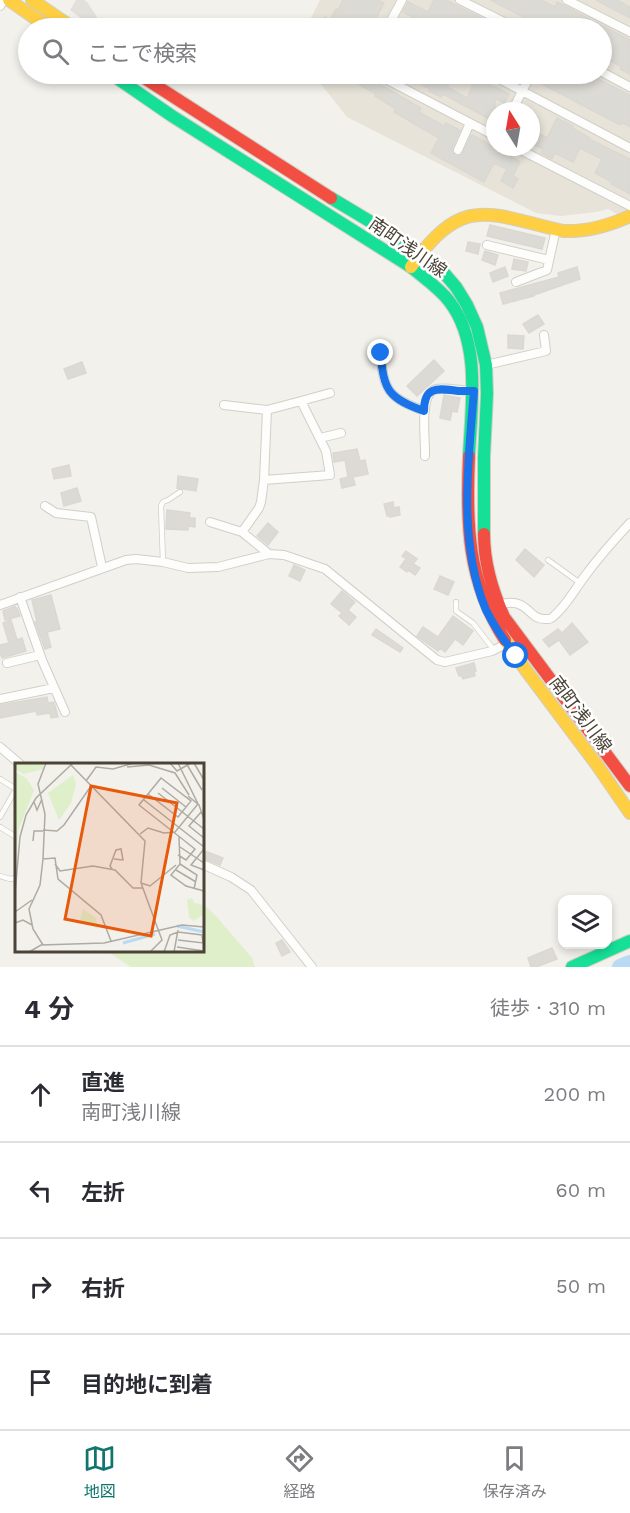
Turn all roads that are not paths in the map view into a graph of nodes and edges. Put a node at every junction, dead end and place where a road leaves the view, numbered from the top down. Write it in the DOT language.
graph roads {
  1 [pos="4,0"];
  2 [pos="9,0"];
  3 [pos="32,0"];
  4 [pos="402,0"];
  5 [pos="460,0"];
  6 [pos="567,0"];
  7 [pos="0,6"];
  8 [pos="35,18"];
  9 [pos="58,18"];
  10 [pos="393,18"];
  11 [pos="496,18"];
  12 [pos="602,18"];
  13 [pos="612,23"];
  14 [pos="630,32"];
  15 [pos="612,77"];
  16 [pos="126,84"];
  17 [pos="153,84"];
  18 [pos="395,84"];
  19 [pos="511,84"];
  20 [pos="526,84"];
  21 [pos="630,87"];
  22 [pos="523,90"];
  23 [pos="517,102"];
  24 [pos="470,123"];
  25 [pos="486,131"];
  26 [pos="630,147"];
  27 [pos="458,150"];
  28 [pos="533,156"];
  29 [pos="630,206"];
  30 [pos="630,216"];
  31 [pos="556,229"];
  32 [pos="487,245"];
  33 [pos="421,252"];
  34 [pos="549,260"];
  35 [pos="411,267"];
  36 [pos="516,282"];
  37 [pos="544,334"];
  38 [pos="381,353"];
  39 [pos="486,365"];
  40 [pos="474,391"];
  41 [pos="330,393"];
  42 [pos="301,401"];
  43 [pos="224,405"];
  44 [pos="267,410"];
  45 [pos="424,411"];
  46 [pos="341,433"];
  47 [pos="320,438"];
  48 [pos="426,456"];
  49 [pos="264,480"];
  50 [pos="180,492"];
  51 [pos="45,506"];
  52 [pos="210,522"];
  53 [pos="630,523"];
  54 [pos="242,532"];
  55 [pos="269,554"];
  56 [pos="548,560"];
  57 [pos="163,562"];
  58 [pos="102,567"];
  59 [pos="580,584"];
  60 [pos="20,597"];
  61 [pos="456,602"];
  62 [pos="0,604"];
  63 [pos="499,605"];
  64 [pos="486,609"];
  65 [pos="506,644"];
  66 [pos="494,650"];
  67 [pos="40,655"];
  68 [pos="7,663"];
  69 [pos="54,688"];
  70 [pos="0,699"];
  71 [pos="65,712"];
  72 [pos="0,747"];
  73 [pos="18,763"];
  74 [pos="0,779"];
  75 [pos="630,786"];
  76 [pos="15,788"];
  77 [pos="15,791"];
  78 [pos="630,813"];
  79 [pos="0,818"];
  80 [pos="0,827"];
  81 [pos="15,836"];
  82 [pos="204,865"];
  83 [pos="0,876"];
  84 [pos="15,878"];
  85 [pos="630,941"];
  86 [pos="312,967"];
  87 [pos="572,967"];
  1 -- 7 [label="street"];
  2 -- 8 [label="street"];
  3 -- 9 [label="street"];
  4 -- 10 [label="street"];
  5 -- 11 [label="street"];
  6 -- 12 [label="street"];
  13 -- 14 [label="street"];
  15 -- 21 [label="street"];
  16 -- 35 [label="street, 南町浅川線"];
  17 -- 33 [label="street, 南町浅川線"];
  18 -- 24 [label="street"];
  19 -- 22 [label="street"];
  20 -- 22 [label="street"];
  22 -- 23 [label="street"];
  22 -- 26 [label="street"];
  24 -- 25 [label="street"];
  24 -- 27 [label="street"];
  28 -- 29 [label="street"];
  30 -- 31 [label="street"];
  31 -- 33 [label="street"];
  31 -- 34 [label="street"];
  32 -- 34 [label="street"];
  33 -- 35 [label="street"];
  33 -- 39 [label="street, 南町浅川線"];
  34 -- 36 [label="street"];
  35 -- 40 [label="street, 南町浅川線"];
  37 -- 39 [label="street"];
  38 -- 45 [label="street"];
  39 -- 63 [label="street, 南町浅川線"];
  40 -- 45 [label="street"];
  40 -- 64 [label="street, 南町浅川線"];
  41 -- 42 [label="street"];
  42 -- 44 [label="street"];
  42 -- 47 [label="street"];
  43 -- 44 [label="street"];
  44 -- 49 [label="street"];
  45 -- 48 [label="street"];
  46 -- 47 [label="street"];
  47 -- 49 [label="street"];
  49 -- 54 [label="street"];
  50 -- 57 [label="lane"];
  51 -- 58 [label="street"];
  52 -- 54 [label="street"];
  53 -- 59 [label="street"];
  54 -- 55 [label="street"];
  55 -- 57 [label="street"];
  55 -- 66 [label="street"];
  56 -- 59 [label="lane"];
  57 -- 58 [label="street"];
  58 -- 60 [label="street"];
  59 -- 63 [label="street"];
  60 -- 62 [label="street"];
  60 -- 67 [label="street"];
  61 -- 66 [label="lane"];
  63 -- 64 [label="street"];
  63 -- 75 [label="street, 南町浅川線"];
  64 -- 65 [label="street, 南町浅川線"];
  65 -- 66 [label="street"];
  65 -- 78 [label="street, 南町浅川線"];
  67 -- 68 [label="street"];
  67 -- 69 [label="street"];
  69 -- 70 [label="street"];
  69 -- 71 [label="street"];
  72 -- 73 [label="street"];
  74 -- 76 [label="lane"];
  77 -- 79 [label="lane"];
  80 -- 81 [label="lane"];
  82 -- 86 [label="street"];
  83 -- 84 [label="lane"];
  85 -- 87 [label="street"];
}
